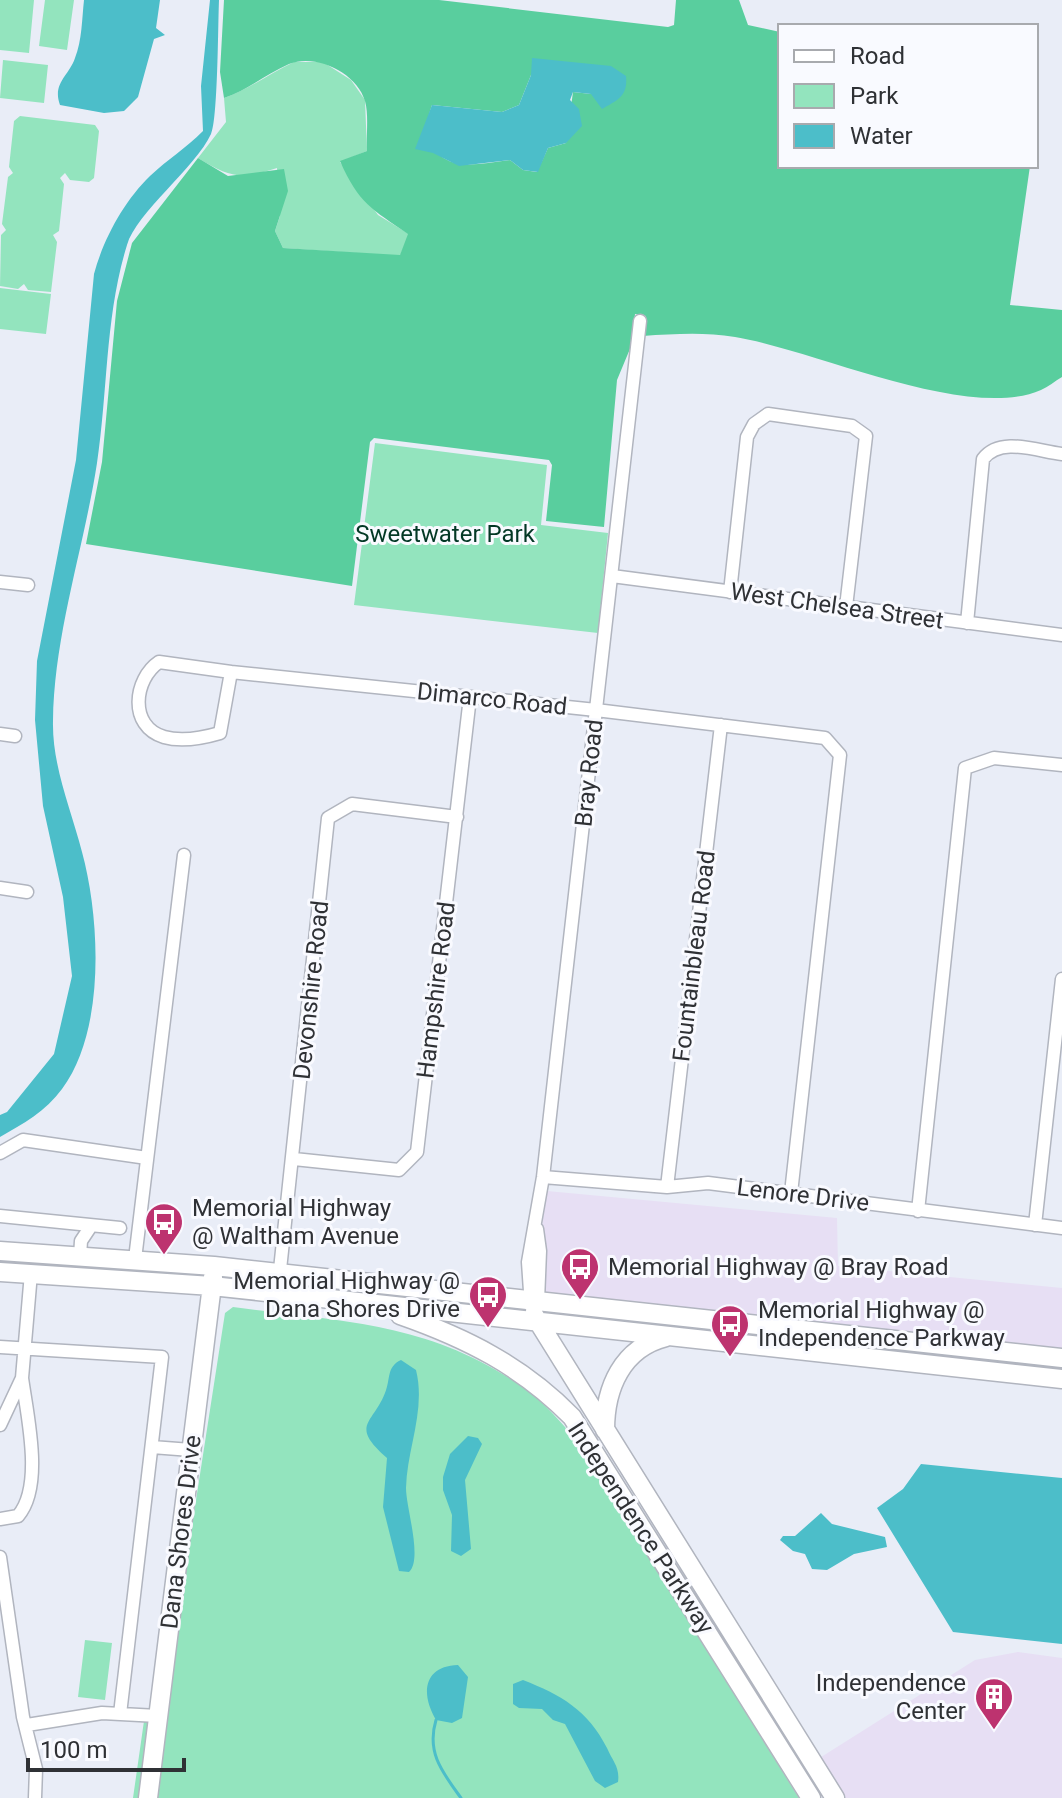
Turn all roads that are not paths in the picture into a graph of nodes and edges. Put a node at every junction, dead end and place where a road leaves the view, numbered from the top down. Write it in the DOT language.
graph roads {
  1 [pos="640,321"];
  2 [pos="1062,454"];
  3 [pos="612,576"];
  4 [pos="0,582"];
  5 [pos="28,585"];
  6 [pos="730,592"];
  7 [pos="846,607"];
  8 [pos="967,623"];
  9 [pos="1062,635"];
  10 [pos="231,672"];
  11 [pos="470,697"];
  12 [pos="596,710"];
  13 [pos="721,725"];
  14 [pos="0,734"];
  15 [pos="15,736"];
  16 [pos="1062,765"];
  17 [pos="457,817"];
  18 [pos="184,855"];
  19 [pos="0,888"];
  20 [pos="27,892"];
  21 [pos="1062,979"];
  22 [pos="0,1153"];
  23 [pos="147,1158"];
  24 [pos="294,1159"];
  25 [pos="543,1177"];
  26 [pos="667,1187"];
  27 [pos="791,1193"];
  28 [pos="918,1211"];
  29 [pos="0,1216"];
  30 [pos="76,1225"];
  31 [pos="1035,1225"];
  32 [pos="91,1226"];
  33 [pos="120,1228"];
  34 [pos="1062,1228"];
  35 [pos="81,1248"];
  36 [pos="0,1251"];
  37 [pos="135,1259"];
  38 [pos="214,1266"];
  39 [pos="0,1272"];
  40 [pos="31,1273"];
  41 [pos="279,1273"];
  42 [pos="134,1279"];
  43 [pos="212,1286"];
  44 [pos="278,1294"];
  45 [pos="367,1303"];
  46 [pos="532,1309"];
  47 [pos="726,1322"];
  48 [pos="668,1336"];
  49 [pos="876,1338"];
  50 [pos="723,1342"];
  51 [pos="0,1347"];
  52 [pos="27,1348"];
  53 [pos="1052,1357"];
  54 [pos="874,1358"];
  55 [pos="1041,1376"];
  56 [pos="22,1378"];
  57 [pos="1062,1379"];
  58 [pos="0,1425"];
  59 [pos="605,1430"];
  60 [pos="152,1447"];
  61 [pos="191,1450"];
  62 [pos="0,1519"];
  63 [pos="0,1557"];
  64 [pos="120,1714"];
  65 [pos="158,1716"];
  66 [pos="27,1725"];
  67 [pos="35,1798"];
  68 [pos="148,1798"];
  69 [pos="811,1798"];
  70 [pos="835,1798"];
  1 -- 3 [label="street, Bray Road"];
  2 -- 8 [label="street"];
  3 -- 6 [label="street, West Chelsea Street"];
  3 -- 12 [label="street, Bray Road"];
  4 -- 5 [label="street"];
  6 -- 7 [label="street, West Chelsea Street"];
  6 -- 7 [label="street"];
  7 -- 8 [label="street, West Chelsea Street"];
  8 -- 9 [label="street, West Chelsea Street"];
  10 -- 10 [label="street, Dimarco Road"];
  10 -- 11 [label="street, Dimarco Road"];
  11 -- 12 [label="street, Dimarco Road"];
  11 -- 17 [label="street, Hampshire Road"];
  12 -- 13 [label="street, Dimarco Road"];
  12 -- 25 [label="street, Bray Road"];
  13 -- 26 [label="street, Fountainbleau Road"];
  13 -- 27 [label="street, Dimarco Road"];
  14 -- 15 [label="street"];
  16 -- 28 [label="street"];
  17 -- 24 [label="street, Hampshire Road"];
  17 -- 24 [label="street, Devonshire Road"];
  18 -- 23 [label="street"];
  19 -- 20 [label="street"];
  21 -- 31 [label="street"];
  22 -- 23 [label="street"];
  23 -- 37 [label="street"];
  24 -- 41 [label="street, Devonshire Road"];
  25 -- 26 [label="street, Lenore Drive"];
  25 -- 46 [label="street, Bray Road"];
  26 -- 27 [label="street, Lenore Drive"];
  27 -- 28 [label="street, Lenore Drive"];
  28 -- 31 [label="street, Lenore Drive"];
  29 -- 30 [label="street"];
  30 -- 32 [label="street"];
  30 -- 35 [label="street"];
  31 -- 34 [label="street, Lenore Drive"];
  32 -- 33 [label="street"];
  32 -- 35 [label="street"];
  35 -- 36 [label="main road"];
  35 -- 37 [label="main road"];
  37 -- 38 [label="main road"];
  37 -- 42 [label="main road"];
  38 -- 41 [label="main road"];
  38 -- 43 [label="main road, Dana Shores Drive"];
  39 -- 40 [label="main road"];
  40 -- 42 [label="main road"];
  40 -- 52 [label="street"];
  41 -- 44 [label="street, Devonshire Road"];
  41 -- 46 [label="main road"];
  42 -- 43 [label="main road"];
  43 -- 44 [label="main road"];
  43 -- 61 [label="main road, Dana Shores Drive"];
  44 -- 45 [label="main road"];
  45 -- 46 [label="main road"];
  45 -- 69 [label="main road, Independence Parkway"];
  46 -- 47 [label="main road"];
  46 -- 48 [label="main road"];
  46 -- 59 [label="main road, Independence Parkway"];
  47 -- 49 [label="main road"];
  47 -- 50 [label="main road"];
  48 -- 50 [label="main road"];
  48 -- 59 [label="main road"];
  49 -- 53 [label="main road"];
  49 -- 54 [label="main road"];
  50 -- 54 [label="main road"];
  51 -- 52 [label="street"];
  52 -- 56 [label="street"];
  52 -- 60 [label="street"];
  53 -- 55 [label="main road"];
  54 -- 55 [label="main road"];
  55 -- 57 [label="main road"];
  56 -- 58 [label="street"];
  56 -- 62 [label="street"];
  59 -- 70 [label="main road, Independence Parkway"];
  60 -- 61 [label="street"];
  60 -- 64 [label="street"];
  61 -- 65 [label="main road, Dana Shores Drive"];
  63 -- 66 [label="street"];
  64 -- 65 [label="street"];
  64 -- 66 [label="street"];
  65 -- 68 [label="main road, Dana Shores Drive"];
  66 -- 67 [label="street"];
}
